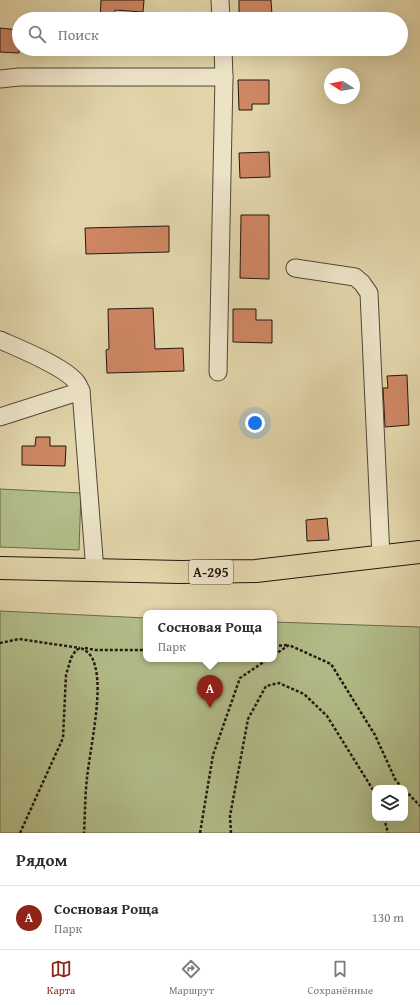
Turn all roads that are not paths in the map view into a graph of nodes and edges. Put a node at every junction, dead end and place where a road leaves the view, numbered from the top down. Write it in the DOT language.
graph roads {
  1 [pos="220,0"];
  2 [pos="221,12"];
  3 [pos="223,56"];
  4 [pos="224,77"];
  5 [pos="0,79"];
  6 [pos="295,268"];
  7 [pos="0,340"];
  8 [pos="218,372"];
  9 [pos="81,392"];
  10 [pos="0,416"];
  11 [pos="420,552"];
  12 [pos="382,557"];
  13 [pos="0,568"];
  14 [pos="95,571"];
  1 -- 2 [label="street"];
  3 -- 4 [label="street"];
  4 -- 5 [label="street"];
  4 -- 8 [label="street"];
  6 -- 12 [label="street"];
  7 -- 9 [label="street"];
  9 -- 10 [label="street"];
  9 -- 14 [label="street"];
  11 -- 12 [label="main road, А-295"];
  12 -- 14 [label="main road, А-295"];
  13 -- 14 [label="main road, А-295"];
}
